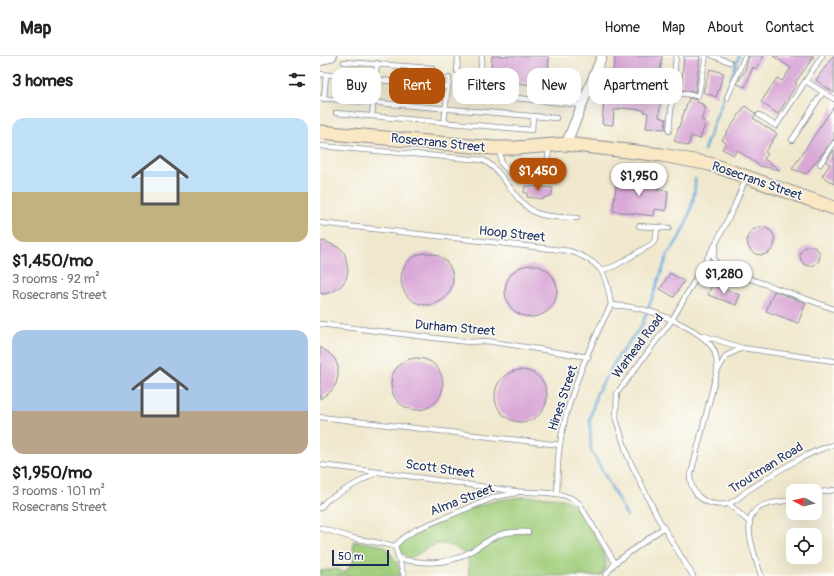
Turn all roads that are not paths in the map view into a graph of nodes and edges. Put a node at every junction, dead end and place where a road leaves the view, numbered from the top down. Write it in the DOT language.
graph roads {
  1 [pos="332,56"];
  2 [pos="458,56"];
  3 [pos="482,56"];
  4 [pos="602,56"];
  5 [pos="676,56"];
  6 [pos="706,56"];
  7 [pos="713,56"];
  8 [pos="745,56"];
  9 [pos="822,56"];
  10 [pos="320,61"];
  11 [pos="344,62"];
  12 [pos="730,62"];
  13 [pos="377,63"];
  14 [pos="376,68"];
  15 [pos="432,68"];
  16 [pos="457,68"];
  17 [pos="675,68"];
  18 [pos="320,74"];
  19 [pos="326,75"];
  20 [pos="332,76"];
  21 [pos="449,78"];
  22 [pos="381,81"];
  23 [pos="806,81"];
  24 [pos="448,87"];
  25 [pos="823,92"];
  26 [pos="682,94"];
  27 [pos="322,98"];
  28 [pos="727,98"];
  29 [pos="332,99"];
  30 [pos="834,99"];
  31 [pos="381,103"];
  32 [pos="373,104"];
  33 [pos="671,104"];
  34 [pos="582,105"];
  35 [pos="445,109"];
  36 [pos="336,113"];
  37 [pos="759,115"];
  38 [pos="372,116"];
  39 [pos="534,116"];
  40 [pos="556,118"];
  41 [pos="444,122"];
  42 [pos="669,131"];
  43 [pos="320,132"];
  44 [pos="792,140"];
  45 [pos="834,143"];
  46 [pos="566,144"];
  47 [pos="320,146"];
  48 [pos="549,146"];
  49 [pos="500,148"];
  50 [pos="820,164"];
  51 [pos="747,176"];
  52 [pos="834,208"];
  53 [pos="577,218"];
  54 [pos="320,223"];
  55 [pos="639,226"];
  56 [pos="657,228"];
  57 [pos="669,228"];
  58 [pos="718,241"];
  59 [pos="603,270"];
  60 [pos="611,305"];
  61 [pos="834,309"];
  62 [pos="672,320"];
  63 [pos="320,324"];
  64 [pos="700,335"];
  65 [pos="742,348"];
  66 [pos="588,357"];
  67 [pos="834,361"];
  68 [pos="717,371"];
  69 [pos="320,417"];
  70 [pos="560,445"];
  71 [pos="834,445"];
  72 [pos="320,465"];
  73 [pos="378,471"];
  74 [pos="834,490"];
  75 [pos="519,492"];
  76 [pos="822,493"];
  77 [pos="557,494"];
  78 [pos="786,501"];
  79 [pos="729,504"];
  80 [pos="320,508"];
  81 [pos="750,523"];
  82 [pos="320,528"];
  83 [pos="664,528"];
  84 [pos="528,532"];
  85 [pos="395,546"];
  86 [pos="398,559"];
  87 [pos="614,563"];
  88 [pos="404,576"];
  89 [pos="606,576"];
  90 [pos="693,576"];
  91 [pos="761,576"];
  1 -- 10 [label="street"];
  2 -- 16 [label="lane"];
  3 -- 34 [label="lane"];
  4 -- 34 [label="street"];
  5 -- 17 [label="lane"];
  6 -- 26 [label="lane"];
  7 -- 12 [label="lane"];
  8 -- 28 [label="lane"];
  9 -- 23 [label="lane"];
  11 -- 13 [label="lane"];
  13 -- 14 [label="lane"];
  13 -- 15 [label="lane"];
  18 -- 19 [label="lane"];
  19 -- 20 [label="lane"];
  19 -- 27 [label="lane"];
  21 -- 24 [label="lane"];
  22 -- 24 [label="lane"];
  23 -- 25 [label="lane"];
  23 -- 37 [label="lane"];
  24 -- 35 [label="lane"];
  25 -- 30 [label="lane"];
  25 -- 44 [label="lane"];
  27 -- 29 [label="lane"];
  31 -- 35 [label="lane"];
  32 -- 38 [label="lane"];
  33 -- 42 [label="lane"];
  34 -- 46 [label="street"];
  35 -- 39 [label="lane"];
  35 -- 41 [label="lane"];
  36 -- 38 [label="lane"];
  38 -- 41 [label="lane"];
  39 -- 40 [label="lane"];
  39 -- 41 [label="lane"];
  43 -- 49 [label="street, Rosecrans Street"];
  45 -- 50 [label="lane"];
  46 -- 48 [label="street, Rosecrans Street"];
  46 -- 51 [label="street, Rosecrans Street"];
  47 -- 53 [label="lane"];
  48 -- 49 [label="street, Rosecrans Street"];
  48 -- 49 [label="lane"];
  51 -- 52 [label="street, Rosecrans Street"];
  51 -- 58 [label="lane, Warhead Road"];
  54 -- 59 [label="lane, Hoop Street"];
  55 -- 56 [label="lane"];
  56 -- 57 [label="lane"];
  56 -- 59 [label="lane"];
  58 -- 61 [label="lane"];
  58 -- 62 [label="lane, Warhead Road"];
  59 -- 60 [label="lane"];
  60 -- 62 [label="lane, Troutman Road"];
  60 -- 66 [label="lane"];
  62 -- 64 [label="lane, Troutman Road"];
  62 -- 83 [label="lane, Warhead Road"];
  63 -- 66 [label="lane, Durham Street"];
  64 -- 65 [label="lane, Troutman Road"];
  64 -- 68 [label="lane, Troutman Road"];
  65 -- 67 [label="lane, Troutman Road"];
  65 -- 68 [label="lane, Troutman Road"];
  66 -- 70 [label="lane, Hines Street"];
  68 -- 79 [label="lane, Troutman Road"];
  69 -- 70 [label="lane"];
  70 -- 77 [label="lane, Hines Street"];
  71 -- 79 [label="lane, Troutman Road"];
  72 -- 73 [label="lane, Scott Street"];
  73 -- 75 [label="lane, Scott Street"];
  73 -- 80 [label="lane"];
  74 -- 76 [label="lane"];
  75 -- 77 [label="lane, Scott Street"];
  75 -- 85 [label="lane, Alma Street"];
  77 -- 87 [label="lane"];
  78 -- 81 [label="lane"];
  79 -- 81 [label="lane"];
  81 -- 91 [label="lane"];
  82 -- 85 [label="lane"];
  83 -- 87 [label="lane"];
  83 -- 90 [label="lane, Warhead Road"];
  84 -- 86 [label="lane"];
  85 -- 86 [label="lane"];
  86 -- 88 [label="lane"];
  87 -- 89 [label="lane"];
}
